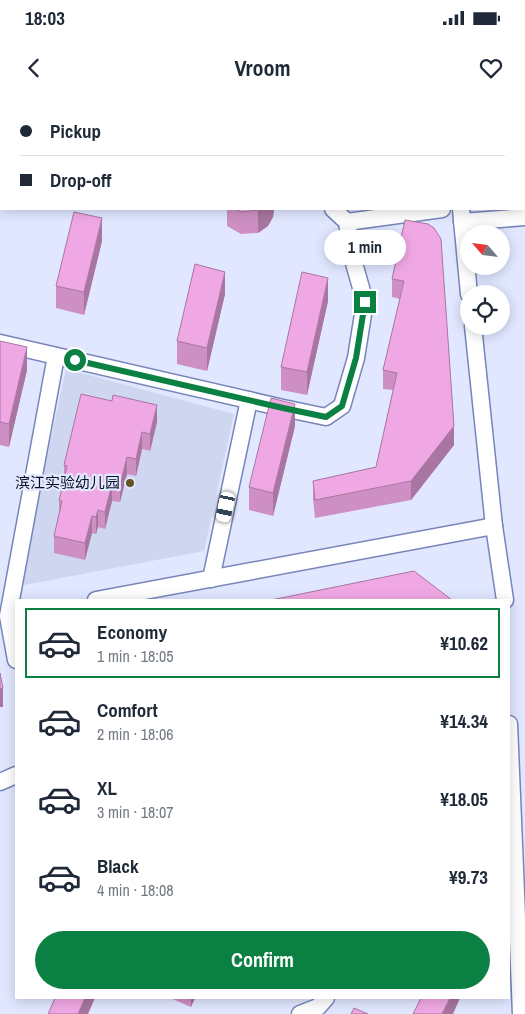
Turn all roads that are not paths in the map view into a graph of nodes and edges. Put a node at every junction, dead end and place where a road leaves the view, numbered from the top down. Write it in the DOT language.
graph roads {
  1 [pos="334,210"];
  2 [pos="435,210"];
  3 [pos="461,215"];
  4 [pos="525,217"];
  5 [pos="347,222"];
  6 [pos="469,285"];
  7 [pos="474,335"];
  8 [pos="0,343"];
  9 [pos="56,356"];
  10 [pos="249,400"];
  11 [pos="494,526"];
  12 [pos="211,578"];
  13 [pos="101,599"];
  14 [pos="505,599"];
  15 [pos="8,616"];
  16 [pos="15,654"];
  17 [pos="510,748"];
  18 [pos="15,775"];
  19 [pos="0,782"];
  20 [pos="325,999"];
  21 [pos="300,1014"];
  22 [pos="521,1014"];
  1 -- 5 [label="street"];
  2 -- 5 [label="street"];
  3 -- 4 [label="street"];
  3 -- 6 [label="street"];
  5 -- 10 [label="street"];
  7 -- 11 [label="street"];
  8 -- 9 [label="street"];
  9 -- 10 [label="street"];
  9 -- 15 [label="street"];
  10 -- 12 [label="street"];
  11 -- 12 [label="street"];
  11 -- 14 [label="street"];
  12 -- 13 [label="street"];
  15 -- 16 [label="street"];
  17 -- 22 [label="street"];
  18 -- 19 [label="street"];
  20 -- 21 [label="street"];
}
